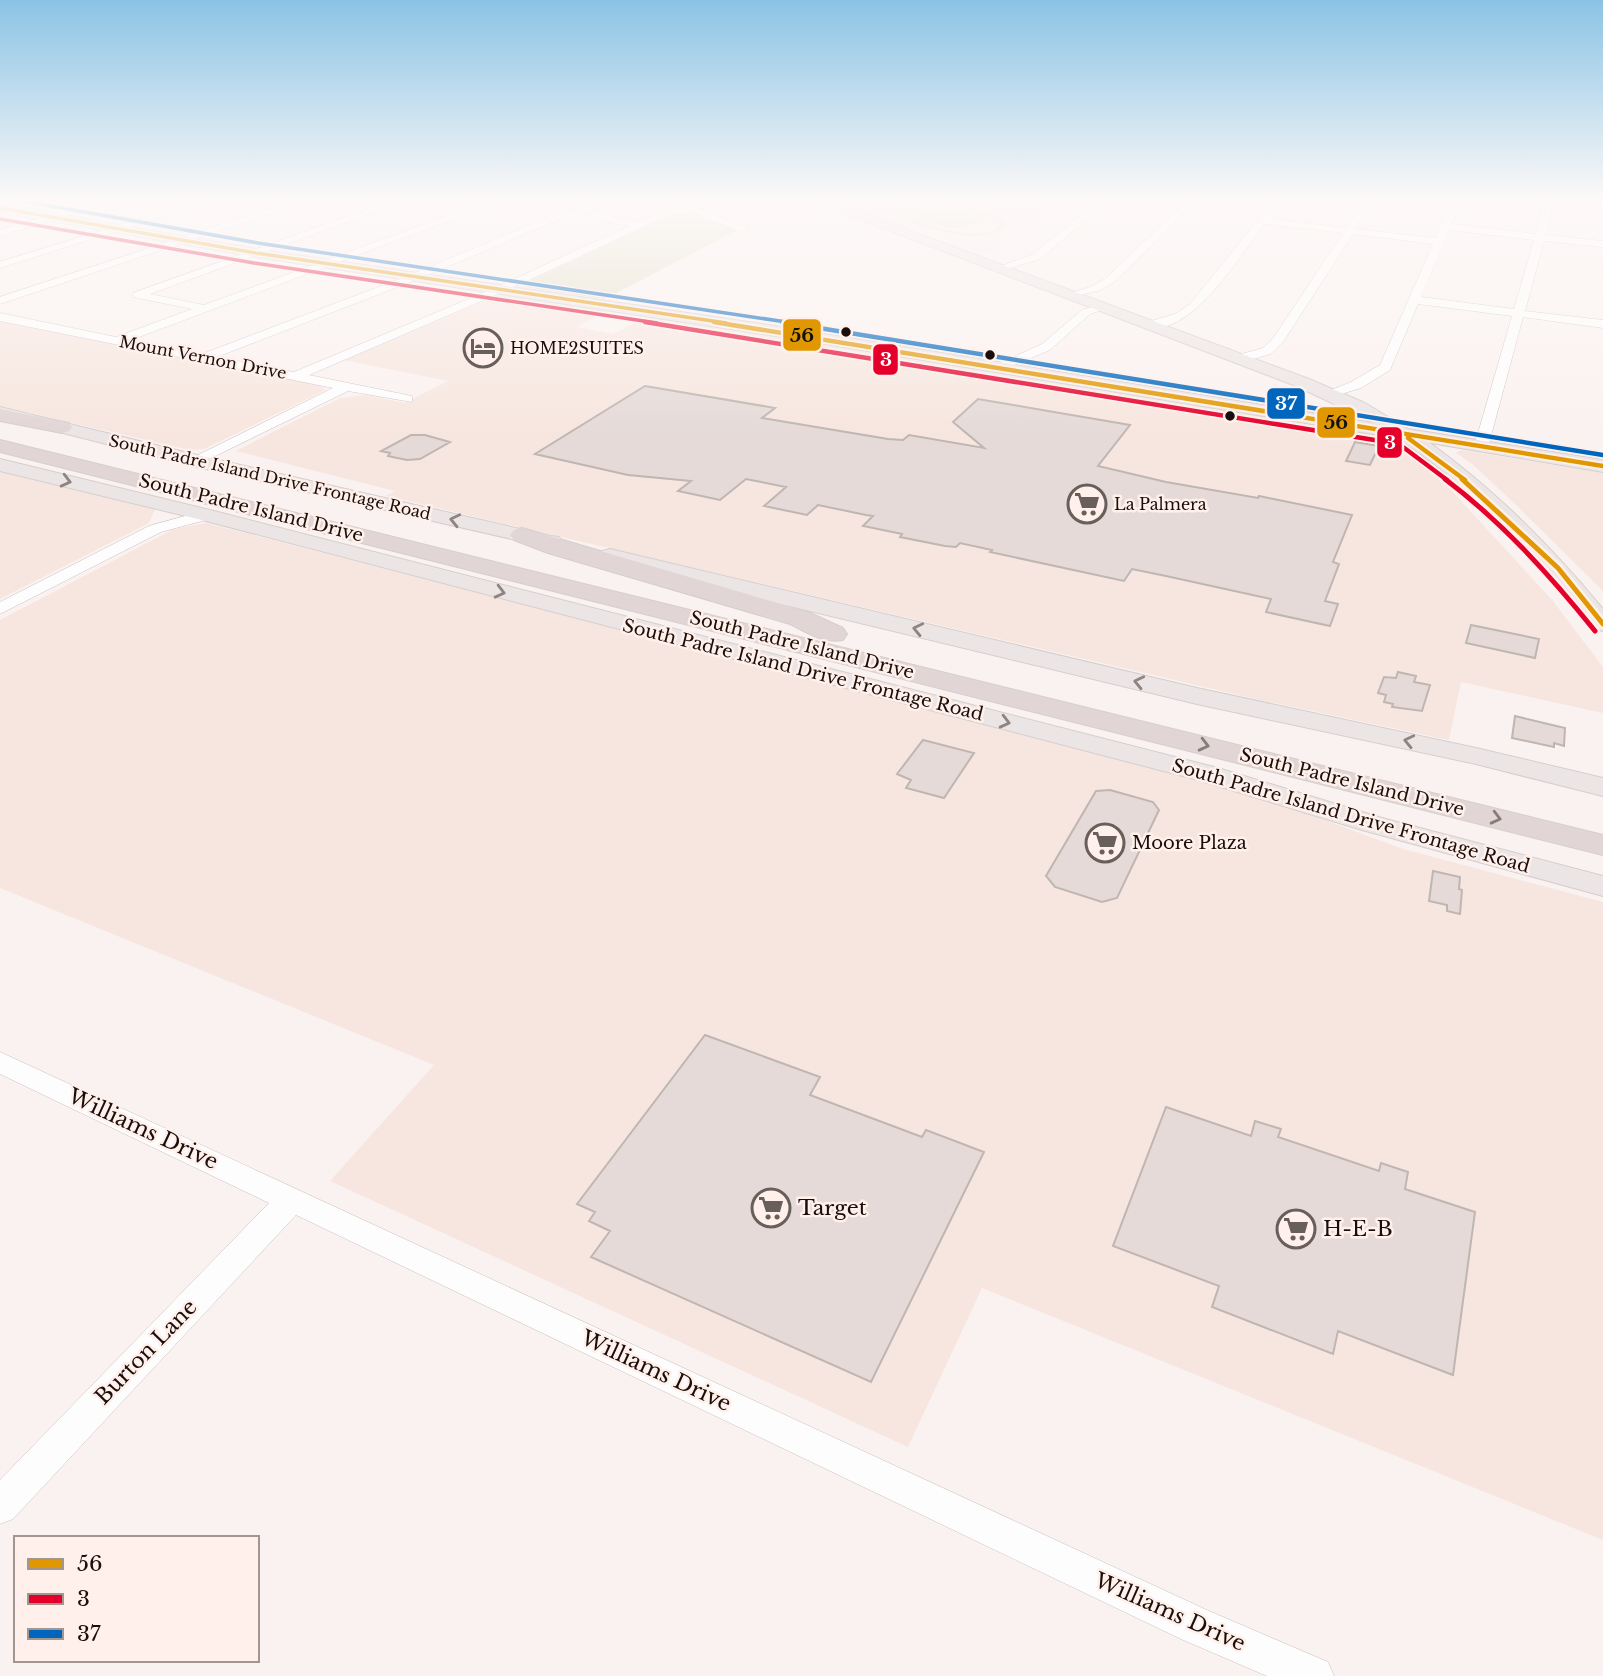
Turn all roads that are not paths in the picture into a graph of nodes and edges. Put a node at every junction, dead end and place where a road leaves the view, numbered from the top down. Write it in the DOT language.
graph roads {
  1 [pos="76,277"];
  2 [pos="187,277"];
  3 [pos="294,277"];
  4 [pos="414,277"];
  5 [pos="416,277"];
  6 [pos="527,277"];
  7 [pos="1021,277"];
  8 [pos="1113,277"];
  9 [pos="1217,277"];
  10 [pos="1319,277"];
  11 [pos="1422,277"];
  12 [pos="1529,277"];
  13 [pos="501,289"];
  14 [pos="1072,296"];
  15 [pos="1413,300"];
  16 [pos="0,302"];
  17 [pos="1101,307"];
  18 [pos="207,308"];
  19 [pos="1519,314"];
  20 [pos="0,317"];
  21 [pos="1603,324"];
  22 [pos="1152,325"];
  23 [pos="119,340"];
  24 [pos="203,358"];
  25 [pos="1238,359"];
  26 [pos="997,367"];
  27 [pos="1271,372"];
  28 [pos="296,376"];
  29 [pos="348,386"];
  30 [pos="1328,394"];
  31 [pos="407,399"];
  32 [pos="0,414"];
  33 [pos="1316,420"];
  34 [pos="62,427"];
  35 [pos="0,432"];
  36 [pos="1403,434"];
  37 [pos="0,446"];
  38 [pos="1481,447"];
  39 [pos="197,461"];
  40 [pos="0,465"];
  41 [pos="1603,467"];
  42 [pos="162,505"];
  43 [pos="207,514"];
  44 [pos="155,529"];
  45 [pos="522,535"];
  46 [pos="522,575"];
  47 [pos="0,609"];
  48 [pos="1603,624"];
  49 [pos="832,634"];
  50 [pos="1300,802"];
  51 [pos="1597,817"];
  52 [pos="1603,874"];
  53 [pos="1603,886"];
  54 [pos="0,1062"];
  55 [pos="292,1199"];
  56 [pos="0,1506"];
  57 [pos="1314,1676"];
  1 -- 16 [label="street"];
  2 -- 18 [label="street"];
  3 -- 18 [label="street"];
  4 -- 24 [label="street"];
  5 -- 13 [label="main road"];
  6 -- 13 [label="street"];
  7 -- 14 [label="main road"];
  8 -- 14 [label="street"];
  9 -- 22 [label="street"];
  10 -- 25 [label="street"];
  11 -- 15 [label="street"];
  12 -- 19 [label="street"];
  13 -- 26 [label="main road"];
  13 -- 28 [label="street"];
  14 -- 17 [label="main road"];
  15 -- 19 [label="street"];
  15 -- 30 [label="street"];
  17 -- 22 [label="main road"];
  17 -- 26 [label="street"];
  18 -- 23 [label="street"];
  19 -- 21 [label="street"];
  19 -- 38 [label="street"];
  20 -- 23 [label="street, Mount Vernon Drive"];
  22 -- 25 [label="main road"];
  23 -- 24 [label="street, Mount Vernon Drive"];
  24 -- 28 [label="street, Mount Vernon Drive"];
  25 -- 27 [label="main road"];
  26 -- 33 [label="main road"];
  27 -- 30 [label="main road"];
  27 -- 33 [label="main road"];
  28 -- 29 [label="street, Mount Vernon Drive"];
  29 -- 31 [label="street, Mount Vernon Drive"];
  29 -- 39 [label="street"];
  30 -- 36 [label="main road"];
  32 -- 34 [label="highway"];
  33 -- 36 [label="main road"];
  34 -- 39 [label="main road, South Padre Island Drive Frontage Road"];
  35 -- 49 [label="highway, South Padre Island Drive"];
  36 -- 38 [label="main road"];
  36 -- 48 [label="main road"];
  37 -- 46 [label="highway, South Padre Island Drive"];
  38 -- 41 [label="main road"];
  45 -- 39 [label="main road, South Padre Island Drive Frontage Road, one-way"];
  40 -- 42 [label="main road, South Padre Island Drive Frontage Road, one-way"];
  42 -- 43 [label="main road, South Padre Island Drive Frontage Road"];
  42 -- 44 [label="street"];
  42 -- 46 [label="highway"];
  43 -- 44 [label="street"];
  43 -- 50 [label="main road, South Padre Island Drive Frontage Road, one-way"];
  44 -- 47 [label="street"];
  45 -- 49 [label="highway"];
  51 -- 45 [label="main road, South Padre Island Drive Frontage Road, one-way"];
  46 -- 51 [label="highway, South Padre Island Drive, one-way"];
  49 -- 51 [label="highway, South Padre Island Drive"];
  50 -- 52 [label="main road"];
  50 -- 53 [label="main road, South Padre Island Drive Frontage Road"];
  54 -- 55 [label="street, Williams Drive"];
  55 -- 56 [label="street, Burton Lane"];
  55 -- 57 [label="street, Williams Drive"];
}
